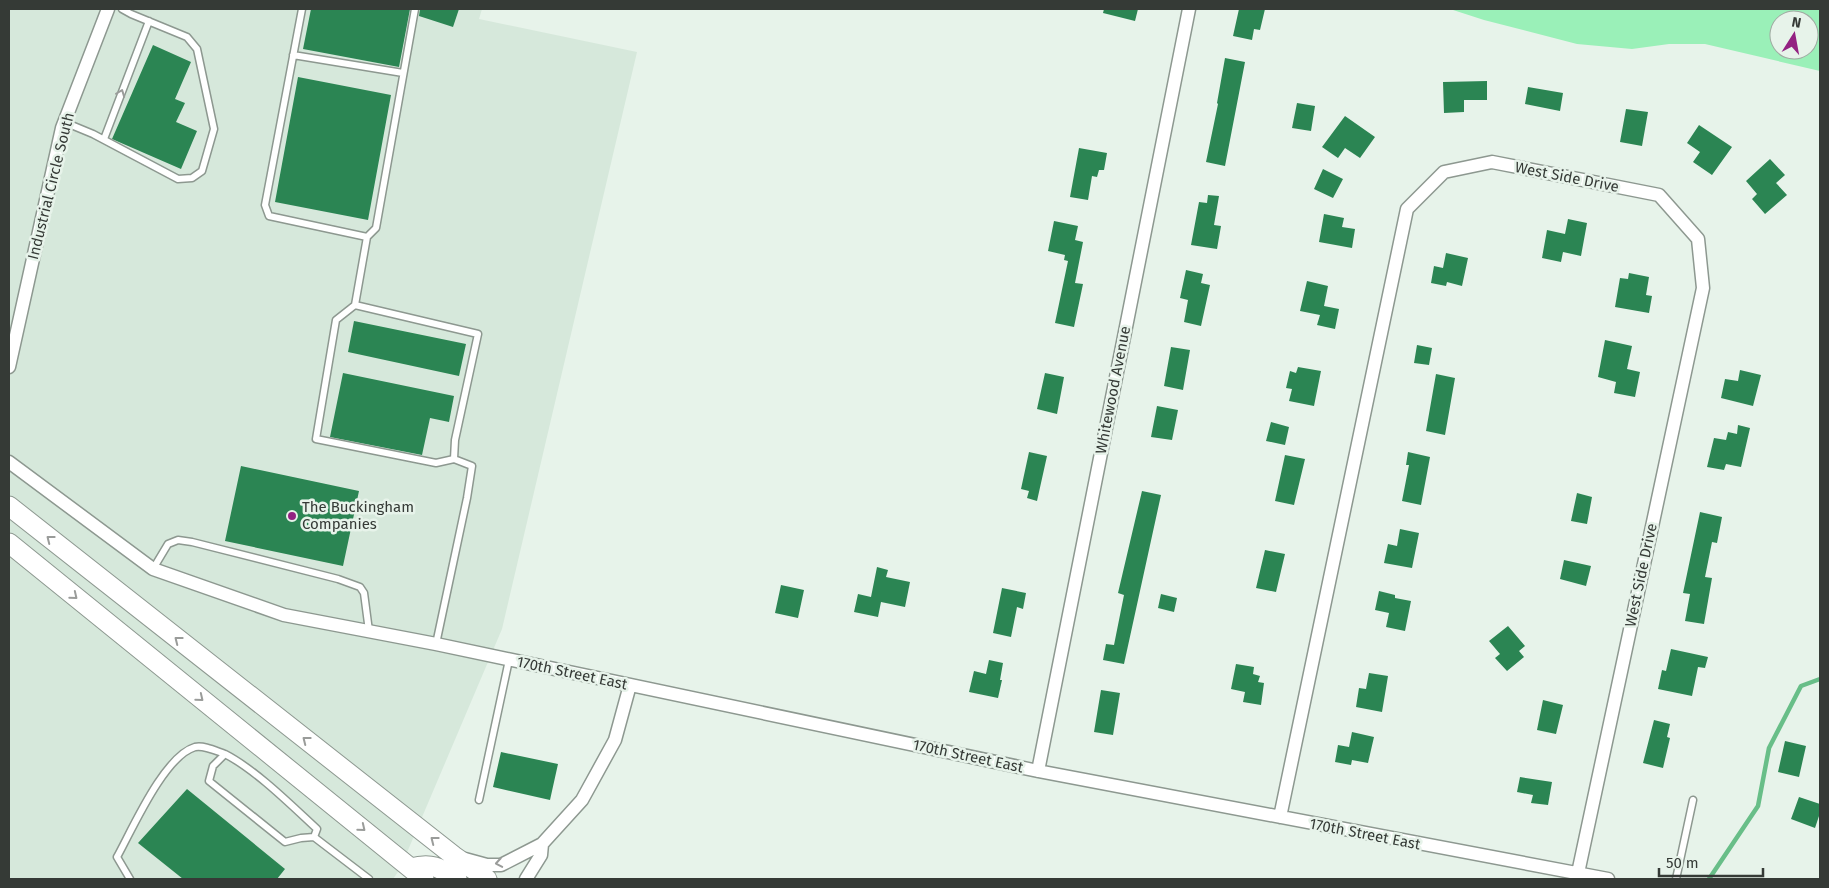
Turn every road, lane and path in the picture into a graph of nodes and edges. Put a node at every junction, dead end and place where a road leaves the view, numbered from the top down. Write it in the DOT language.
graph roads {
  1 [pos="108,9"];
  2 [pos="122,9"];
  3 [pos="302,9"];
  4 [pos="415,9"];
  5 [pos="1189,9"];
  6 [pos="149,21"];
  7 [pos="293,55"];
  8 [pos="403,73"];
  9 [pos="64,122"];
  10 [pos="104,139"];
  11 [pos="367,237"];
  12 [pos="355,305"];
  13 [pos="12,341"];
  14 [pos="9,367"];
  15 [pos="454,459"];
  16 [pos="9,462"];
  17 [pos="9,506"];
  18 [pos="9,543"];
  19 [pos="153,569"];
  20 [pos="370,632"];
  21 [pos="436,644"];
  22 [pos="509,660"];
  23 [pos="630,685"];
  24 [pos="225,754"];
  25 [pos="1038,771"];
  26 [pos="479,800"];
  27 [pos="1693,800"];
  28 [pos="1280,818"];
  29 [pos="314,837"];
  30 [pos="542,844"];
  31 [pos="454,856"];
  32 [pos="418,874"];
  33 [pos="1571,875"];
  34 [pos="130,879"];
  35 [pos="369,879"];
  36 [pos="457,879"];
  37 [pos="487,879"];
  38 [pos="526,879"];
  39 [pos="1608,879"];
  40 [pos="1676,879"];
  1 -- 9 [label="street, Industrial Circle South"];
  2 -- 6 [label="lane"];
  3 -- 7 [label="lane"];
  4 -- 8 [label="lane"];
  5 -- 25 [label="street, Whitewood Avenue"];
  10 -- 6 [label="lane, one-way"];
  6 -- 10 [label="lane"];
  7 -- 8 [label="lane"];
  7 -- 11 [label="lane"];
  8 -- 11 [label="lane"];
  9 -- 10 [label="lane"];
  9 -- 13 [label="street, Industrial Circle South"];
  11 -- 12 [label="lane"];
  12 -- 15 [label="lane"];
  12 -- 15 [label="lane"];
  13 -- 14 [label="street, Industrial Circle South"];
  15 -- 21 [label="lane"];
  16 -- 19 [label="street, 170th Street East"];
  31 -- 17 [label="main road, one-way"];
  18 -- 32 [label="main road, one-way"];
  19 -- 20 [label="street, 170th Street East"];
  19 -- 20 [label="lane"];
  20 -- 21 [label="street, 170th Street East"];
  21 -- 22 [label="street, 170th Street East"];
  22 -- 23 [label="street, 170th Street East"];
  22 -- 26 [label="lane"];
  23 -- 25 [label="street, 170th Street East"];
  23 -- 30 [label="street"];
  24 -- 29 [label="lane"];
  24 -- 29 [label="lane"];
  24 -- 34 [label="lane"];
  25 -- 28 [label="street, 170th Street East"];
  27 -- 40 [label="lane"];
  28 -- 33 [label="street, 170th Street East"];
  28 -- 33 [label="street, West Side Drive"];
  29 -- 35 [label="lane"];
  30 -- 31 [label="street, one-way"];
  30 -- 38 [label="street"];
  31 -- 37 [label="main road"];
  32 -- 36 [label="main road"];
  33 -- 39 [label="street, 170th Street East"];
}
